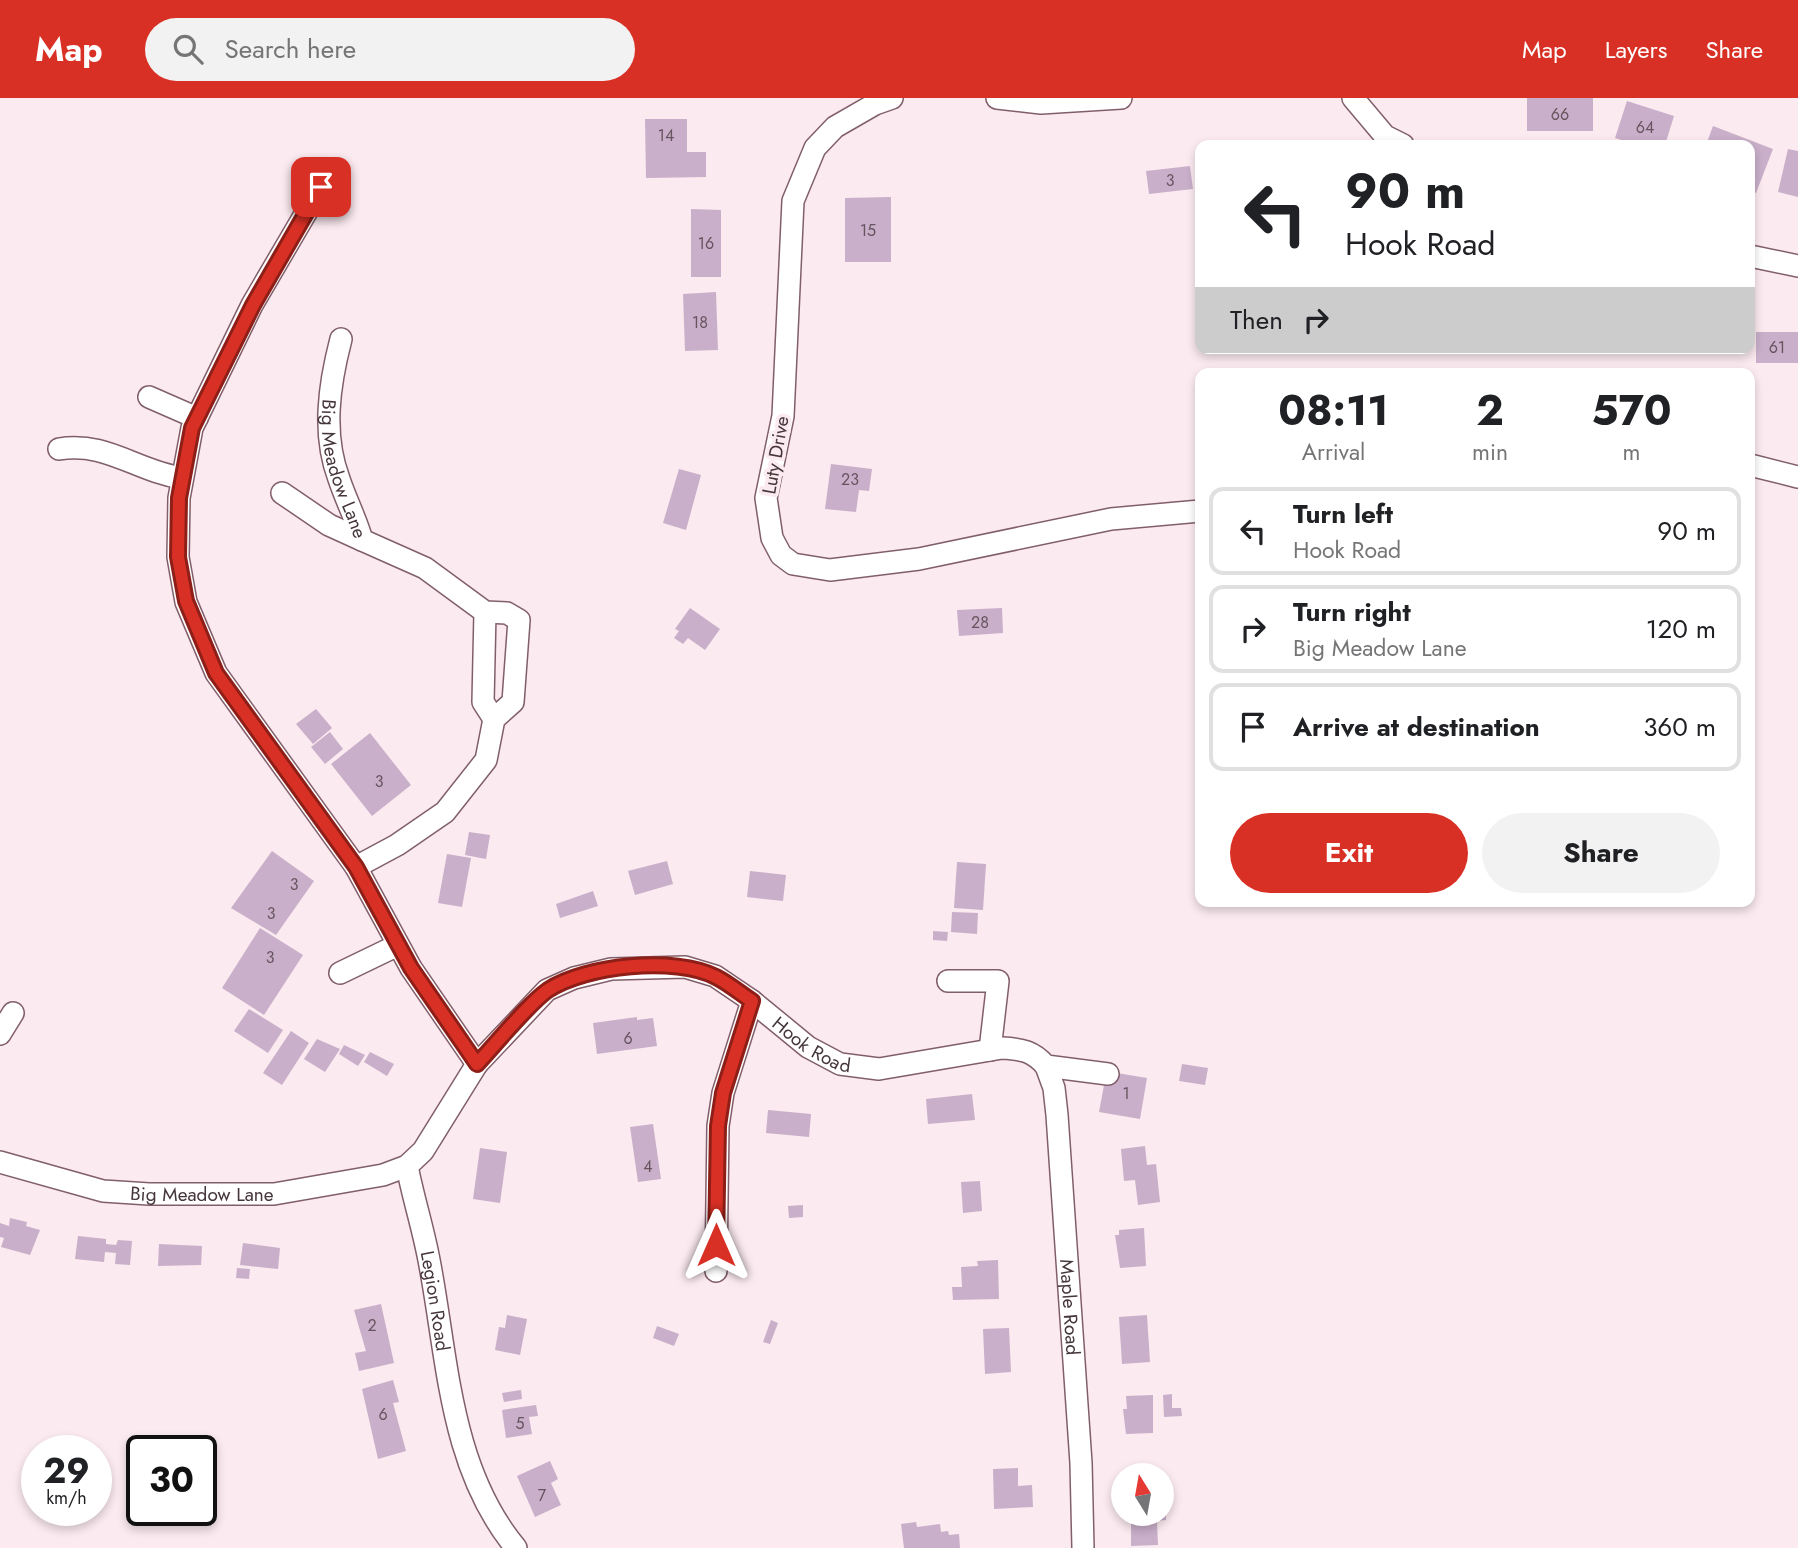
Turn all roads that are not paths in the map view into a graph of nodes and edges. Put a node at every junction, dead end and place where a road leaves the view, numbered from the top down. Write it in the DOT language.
graph roads {
  1 [pos="892,98"];
  2 [pos="997,98"];
  3 [pos="1121,98"];
  4 [pos="1353,98"];
  5 [pos="1393,140"];
  6 [pos="321,187"];
  7 [pos="1755,257"];
  8 [pos="1798,266"];
  9 [pos="341,339"];
  10 [pos="149,397"];
  11 [pos="197,418"];
  12 [pos="60,449"];
  13 [pos="1755,466"];
  14 [pos="1798,477"];
  15 [pos="182,478"];
  16 [pos="282,493"];
  17 [pos="1195,511"];
  18 [pos="362,540"];
  19 [pos="485,612"];
  20 [pos="494,719"];
  21 [pos="356,867"];
  22 [pos="398,944"];
  23 [pos="340,973"];
  24 [pos="947,981"];
  25 [pos="752,1001"];
  26 [pos="13,1013"];
  27 [pos="0,1034"];
  28 [pos="990,1050"];
  29 [pos="477,1064"];
  30 [pos="1046,1066"];
  31 [pos="1108,1074"];
  32 [pos="0,1162"];
  33 [pos="407,1166"];
  34 [pos="716,1271"];
  35 [pos="516,1548"];
  36 [pos="1083,1548"];
  1 -- 17 [label="street, Luty Drive"];
  2 -- 3 [label="street"];
  4 -- 5 [label="street"];
  6 -- 11 [label="street"];
  7 -- 8 [label="street"];
  9 -- 18 [label="street, Big Meadow Lane"];
  10 -- 11 [label="street"];
  11 -- 15 [label="street"];
  12 -- 15 [label="street"];
  13 -- 14 [label="street"];
  15 -- 21 [label="street"];
  16 -- 18 [label="street"];
  18 -- 19 [label="street, Big Meadow Lane"];
  19 -- 20 [label="street, Big Meadow Lane"];
  19 -- 20 [label="street, Big Meadow Lane"];
  20 -- 21 [label="street, Big Meadow Lane"];
  21 -- 22 [label="street"];
  22 -- 23 [label="street"];
  22 -- 29 [label="street"];
  24 -- 28 [label="street"];
  25 -- 28 [label="street, Hook Road"];
  25 -- 29 [label="street, Hook Road"];
  25 -- 34 [label="street"];
  26 -- 27 [label="street"];
  28 -- 30 [label="street, Hook Road"];
  29 -- 33 [label="street"];
  30 -- 31 [label="street, Hook Road"];
  30 -- 36 [label="street, Maple Road"];
  32 -- 33 [label="street, Big Meadow Lane"];
  33 -- 35 [label="street, Legion Road"];
}
